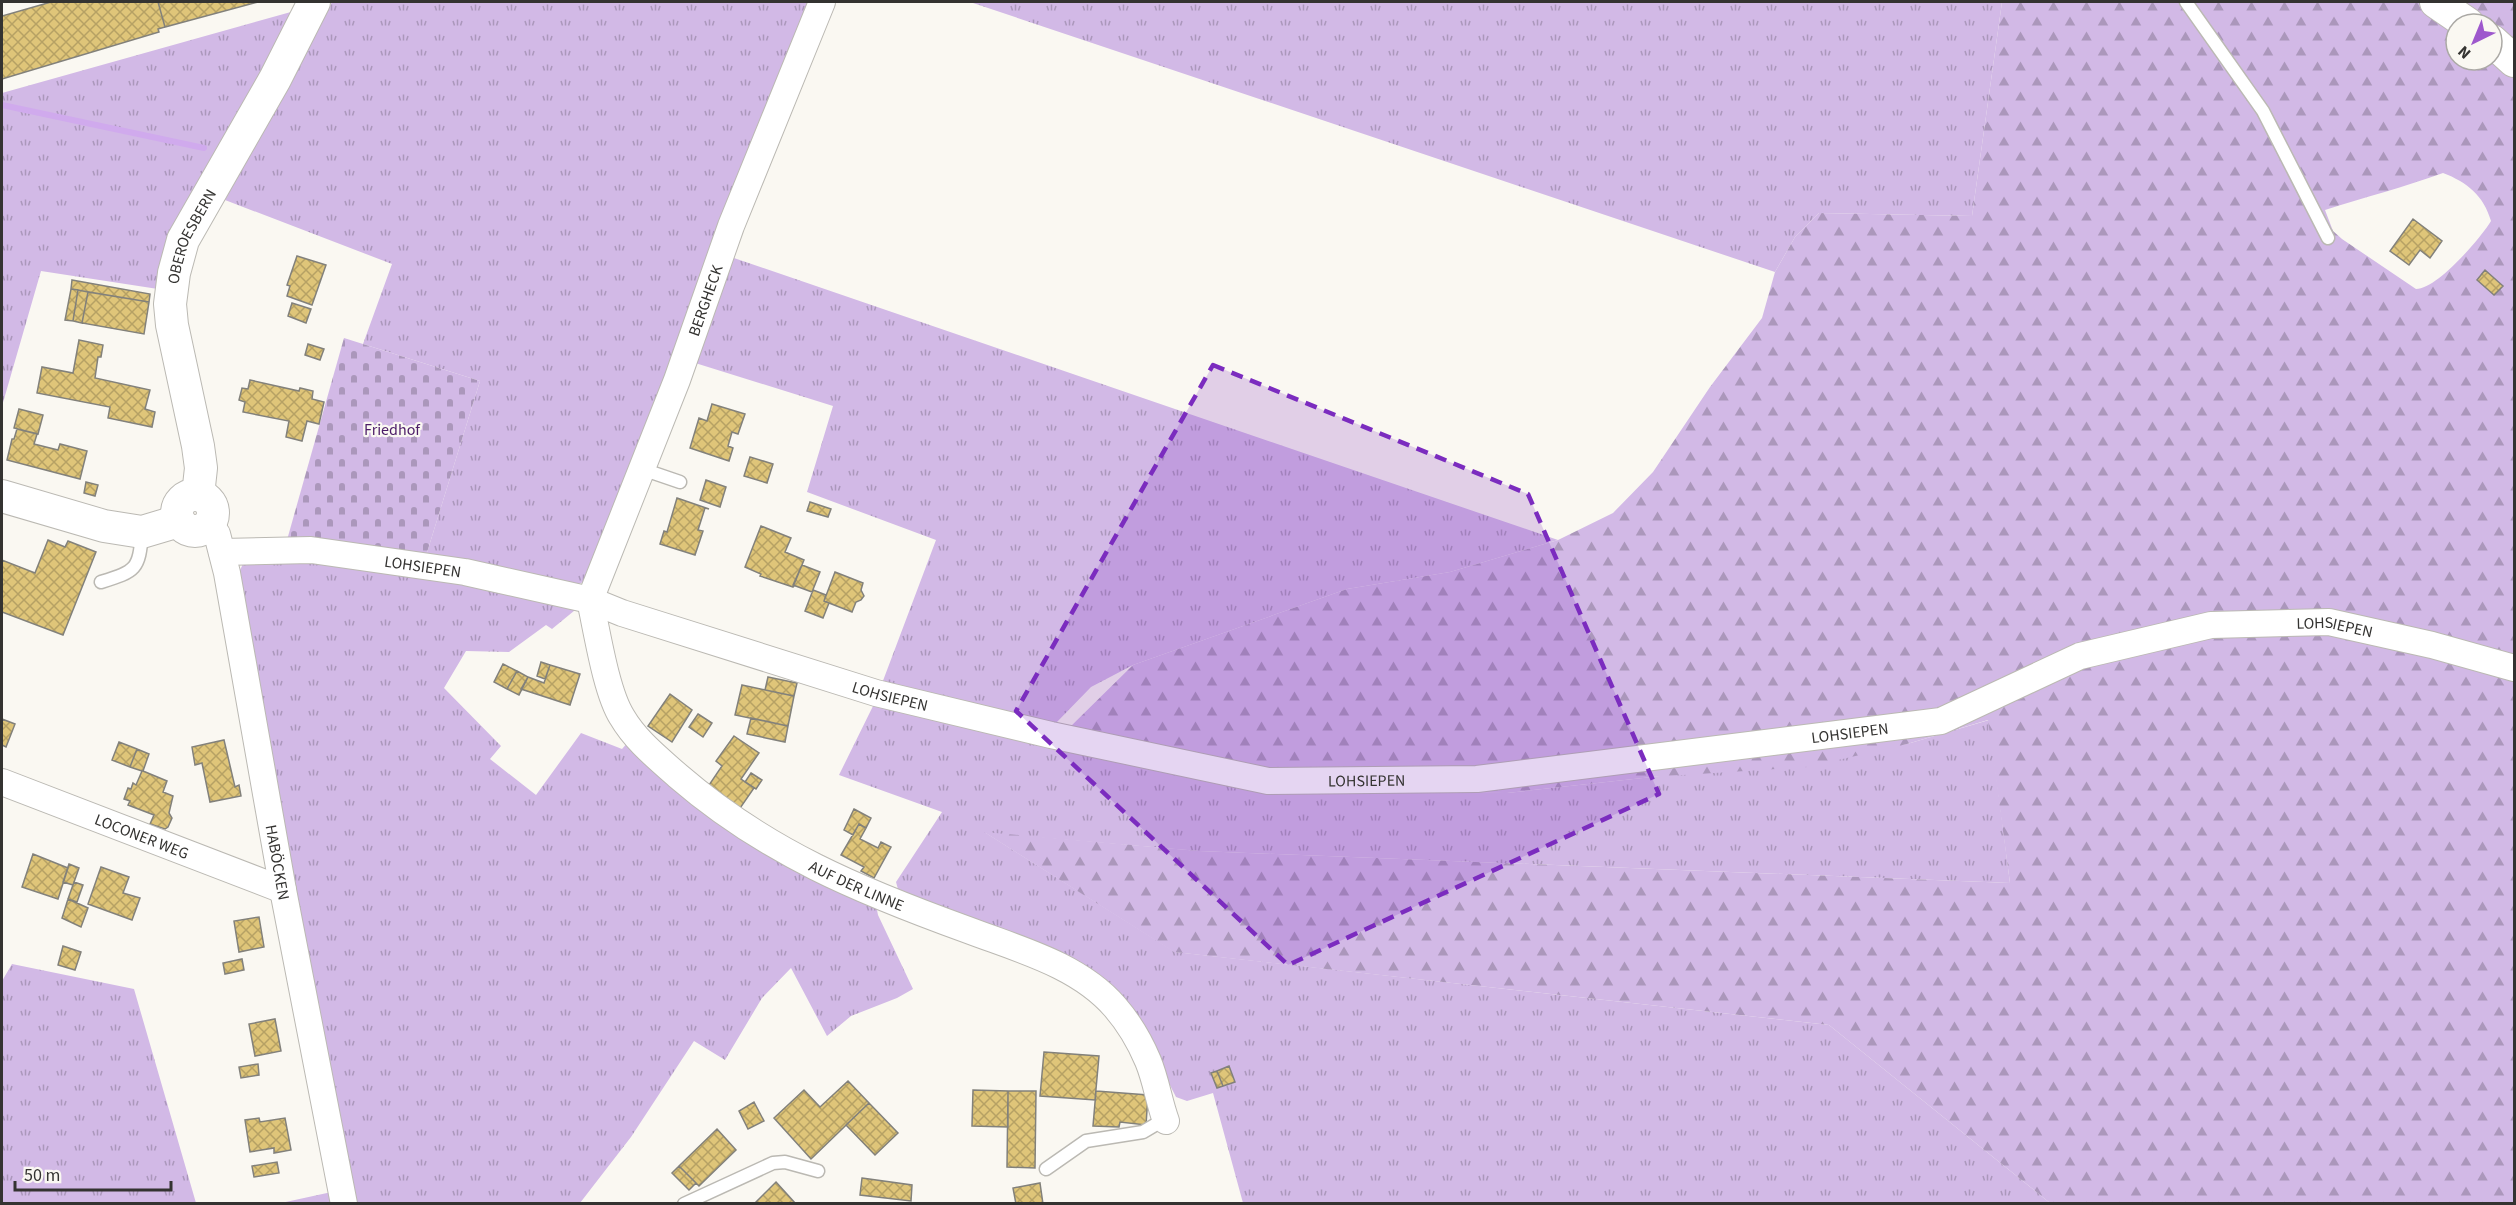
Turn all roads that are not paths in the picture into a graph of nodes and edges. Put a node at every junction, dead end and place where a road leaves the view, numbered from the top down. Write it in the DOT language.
graph roads {
  1 [pos="314,2"];
  2 [pos="822,2"];
  3 [pos="2186,2"];
  4 [pos="2436,2"];
  5 [pos="2451,12"];
  6 [pos="2328,238"];
  7 [pos="642,469"];
  8 [pos="680,482"];
  9 [pos="2,496"];
  10 [pos="142,532"];
  11 [pos="203,533"];
  12 [pos="101,582"];
  13 [pos="590,600"];
  14 [pos="2514,668"];
  15 [pos="2,782"];
  16 [pos="283,890"];
  17 [pos="1166,1120"];
  18 [pos="1046,1169"];
  19 [pos="818,1171"];
  20 [pos="344,1203"];
  21 [pos="684,1203"];
  1 -- 11 [label="street, OBEROESBERN"];
  2 -- 7 [label="street, BERGHECK"];
  3 -- 6 [label="lane"];
  4 -- 5 [label="street"];
  7 -- 8 [label="lane"];
  7 -- 13 [label="street, BERGHECK"];
  9 -- 10 [label="street"];
  10 -- 11 [label="street"];
  10 -- 12 [label="lane"];
  11 -- 13 [label="street, LOHSIEPEN"];
  11 -- 16 [label="street, HABÖCKEN"];
  13 -- 14 [label="street, LOHSIEPEN"];
  13 -- 17 [label="street, AUF DER LINNE"];
  15 -- 16 [label="street, LOCONER WEG"];
  16 -- 20 [label="street, HABÖCKEN"];
  17 -- 18 [label="lane"];
  19 -- 21 [label="lane"];
}
